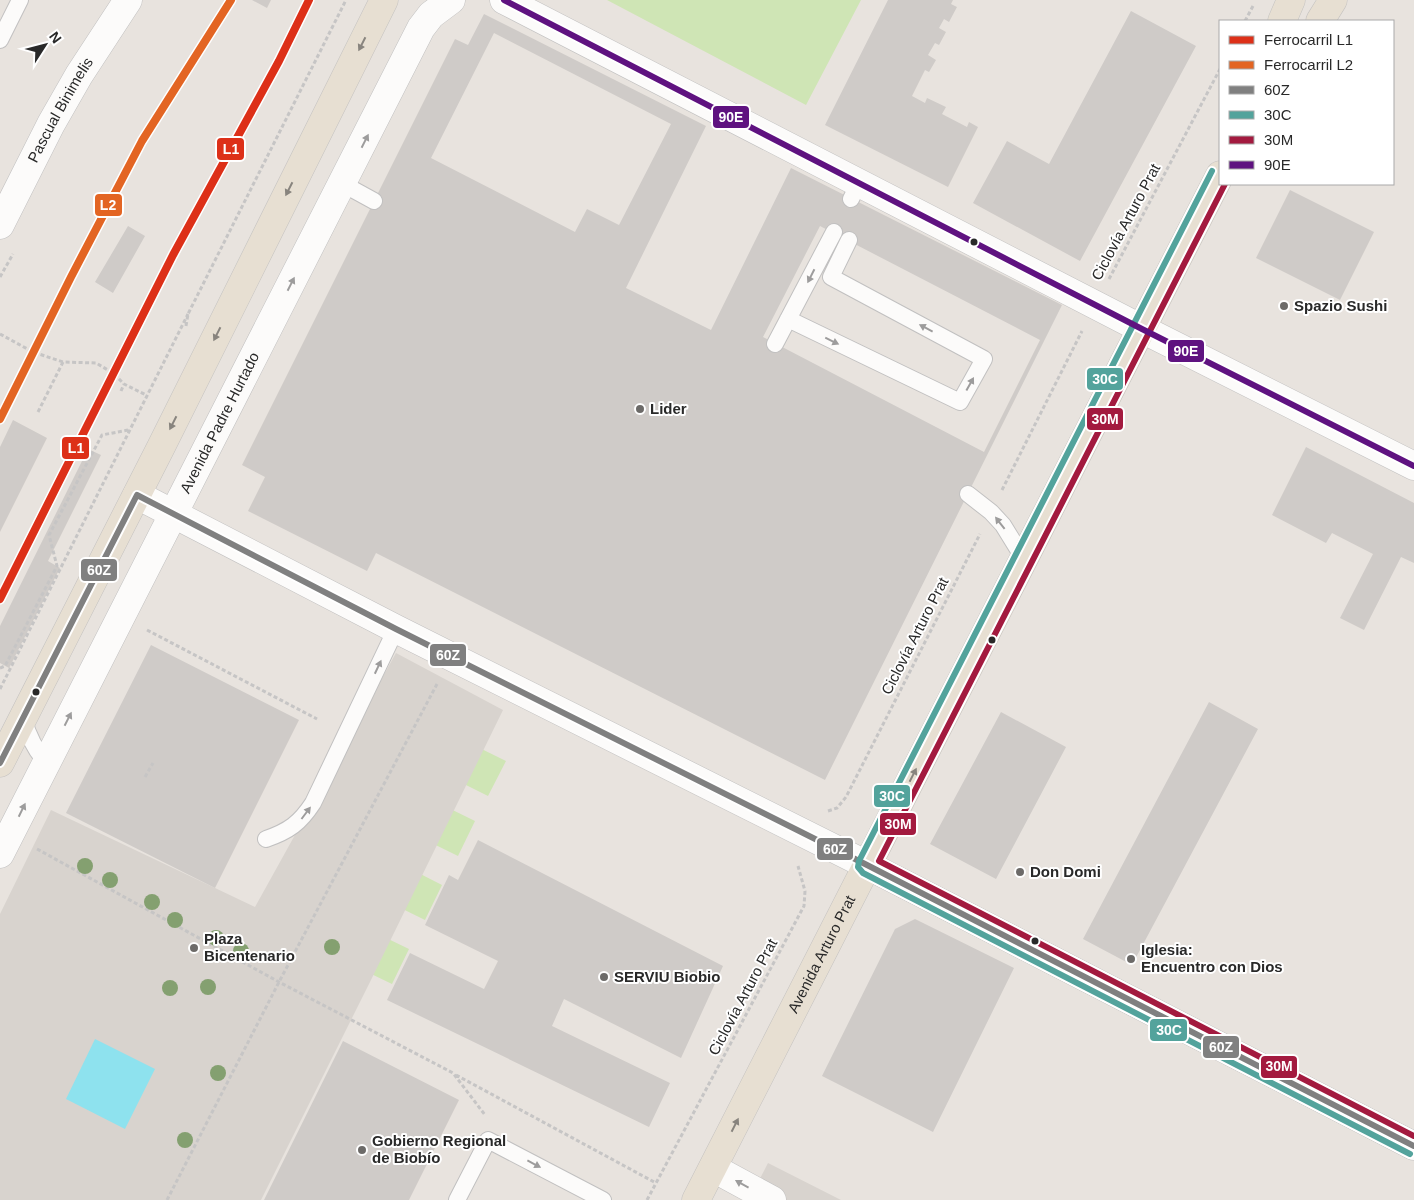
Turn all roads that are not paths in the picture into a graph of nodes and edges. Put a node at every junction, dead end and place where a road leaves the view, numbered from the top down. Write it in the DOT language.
graph roads {
  1 [pos="20,0"];
  2 [pos="128,0"];
  3 [pos="384,0"];
  4 [pos="451,0"];
  5 [pos="504,0"];
  6 [pos="1291,0"];
  7 [pos="1333,0"];
  8 [pos="1282,20"];
  9 [pos="1321,20"];
  10 [pos="0,40"];
  11 [pos="1219,177"];
  12 [pos="343,184"];
  13 [pos="374,201"];
  14 [pos="0,225"];
  15 [pos="834,232"];
  16 [pos="849,240"];
  17 [pos="788,319"];
  18 [pos="1142,329"];
  19 [pos="775,344"];
  20 [pos="1414,466"];
  21 [pos="968,494"];
  22 [pos="137,495"];
  23 [pos="174,513"];
  24 [pos="1024,559"];
  25 [pos="396,629"];
  26 [pos="23,718"];
  27 [pos="46,762"];
  28 [pos="0,763"];
  29 [pos="266,839"];
  30 [pos="5,844"];
  31 [pos="867,865"];
  32 [pos="1414,1146"];
  33 [pos="712,1168"];
  34 [pos="457,1200"];
  35 [pos="603,1200"];
  36 [pos="696,1200"];
  37 [pos="772,1200"];
  1 -- 10 [label="lane"];
  2 -- 14 [label="main road, Pascual Binimelis"];
  3 -- 22 [label="main road, one-way"];
  12 -- 4 [label="main road, Avenida Padre Hurtado, one-way"];
  5 -- 18 [label="main road"];
  6 -- 8 [label="main road"];
  7 -- 9 [label="main road"];
  11 -- 18 [label="main road, Avenida Arturo Prat"];
  12 -- 13 [label="lane"];
  23 -- 12 [label="main road, Avenida Padre Hurtado, one-way"];
  15 -- 17 [label="lane, one-way"];
  17 -- 16 [label="lane, one-way"];
  17 -- 19 [label="lane"];
  18 -- 20 [label="main road"];
  18 -- 24 [label="main road, Avenida Arturo Prat"];
  24 -- 21 [label="lane, one-way"];
  22 -- 23 [label="main road"];
  22 -- 26 [label="main road"];
  23 -- 25 [label="main road"];
  27 -- 23 [label="main road, Avenida Padre Hurtado, one-way"];
  31 -- 24 [label="main road, Avenida Arturo Prat, one-way"];
  29 -- 25 [label="lane, one-way"];
  25 -- 31 [label="main road"];
  26 -- 27 [label="lane"];
  26 -- 28 [label="main road"];
  30 -- 27 [label="main road, Avenida Padre Hurtado, one-way"];
  31 -- 32 [label="main road"];
  33 -- 31 [label="main road, Avenida Arturo Prat, one-way"];
  33 -- 36 [label="main road, Avenida Arturo Prat"];
  37 -- 33 [label="main road, one-way"];
  34 -- 35 [label="lane, one-way"];
}
